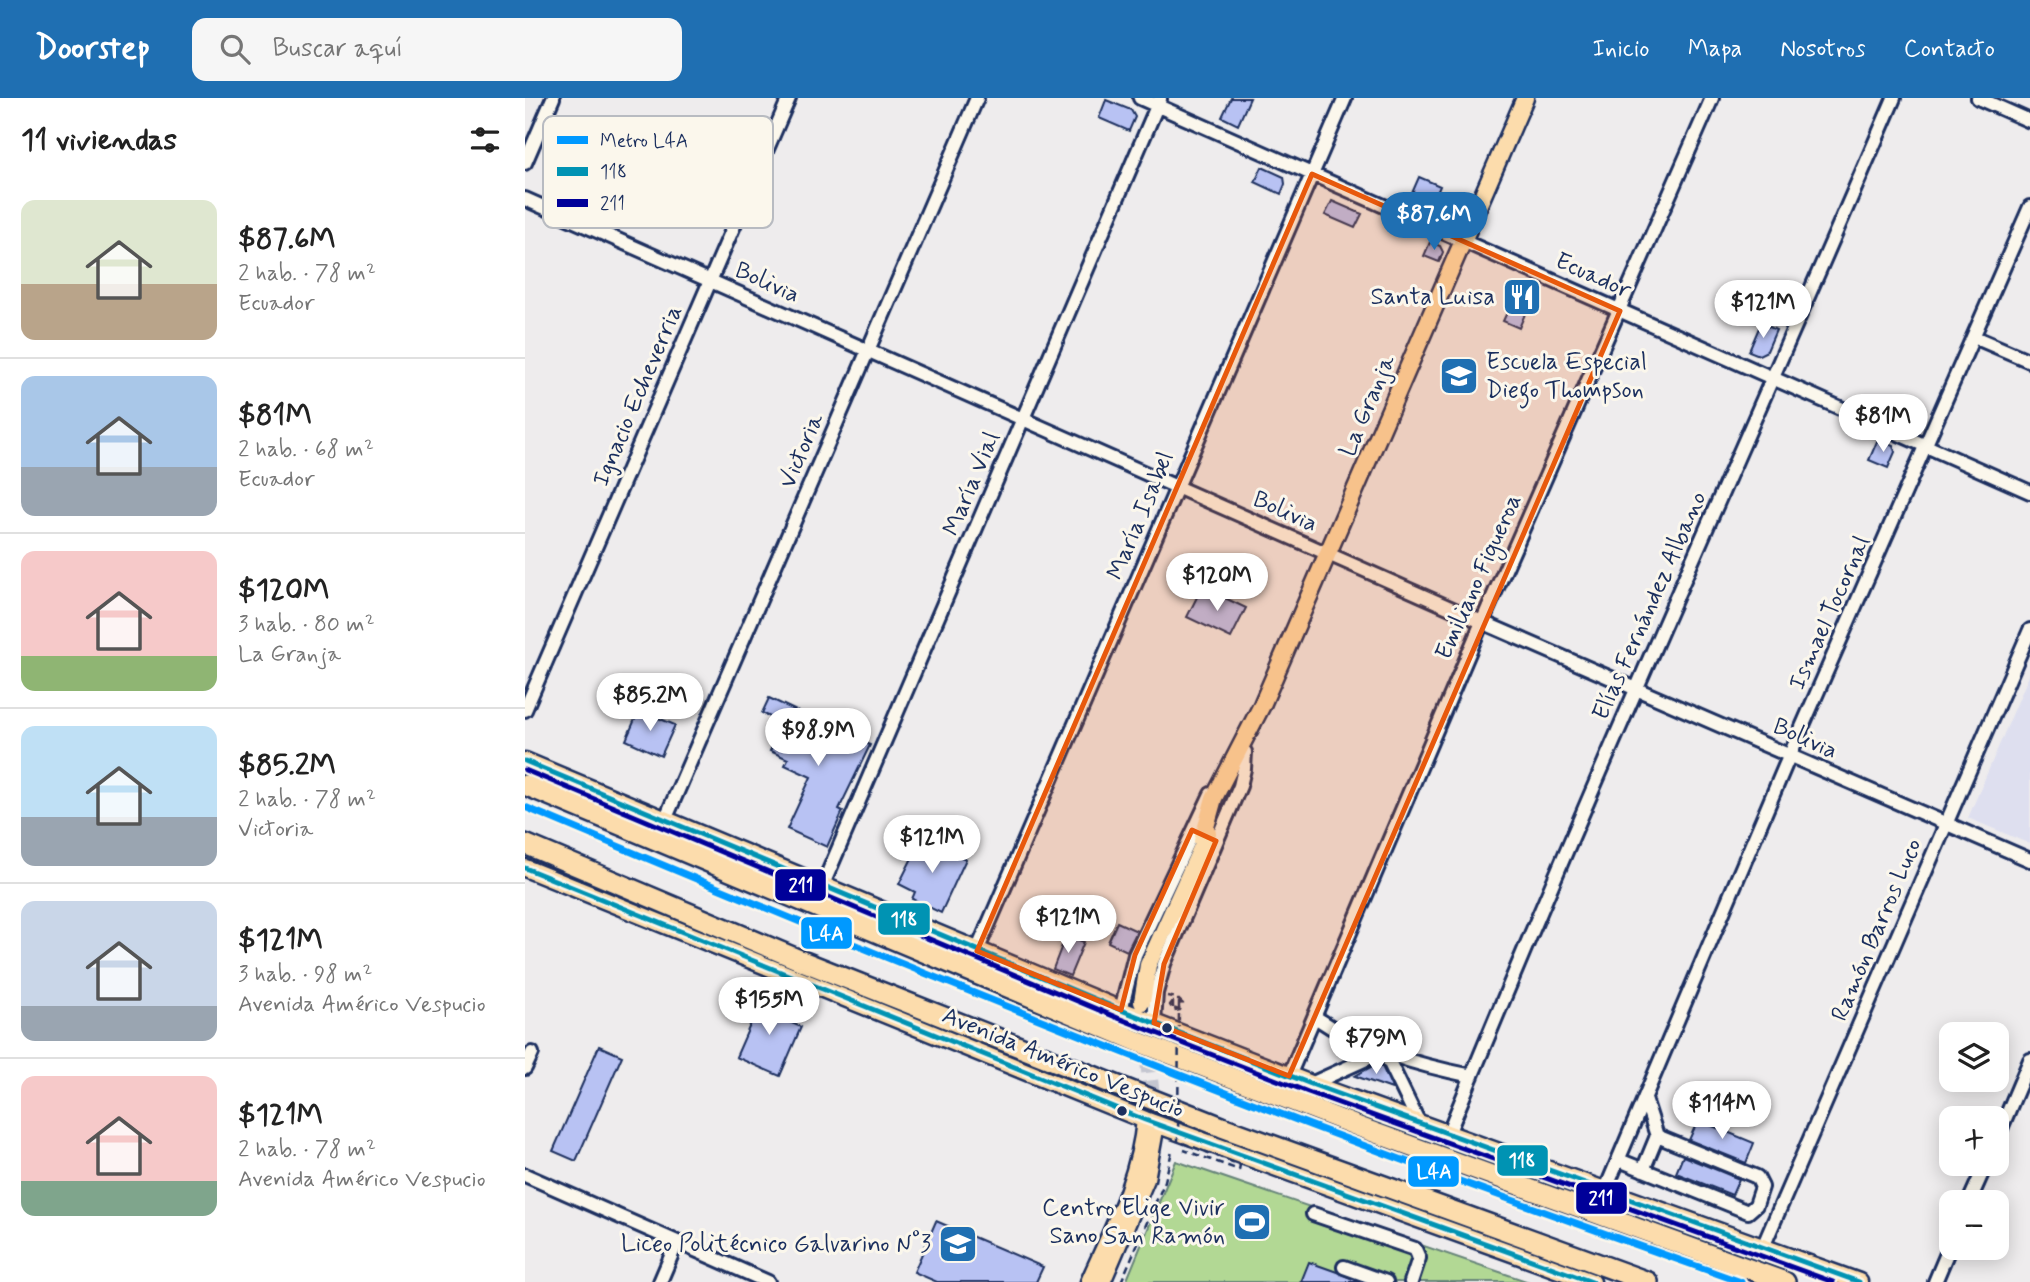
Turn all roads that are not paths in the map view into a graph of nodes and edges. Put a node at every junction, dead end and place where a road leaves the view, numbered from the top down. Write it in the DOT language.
graph roads {
  1 [pos="553,98"];
  2 [pos="789,98"];
  3 [pos="977,98"];
  4 [pos="1140,98"];
  5 [pos="1345,98"];
  6 [pos="1525,98"];
  7 [pos="1712,98"];
  8 [pos="1894,98"];
  9 [pos="1978,98"];
  10 [pos="1159,102"];
  11 [pos="545,116"];
  12 [pos="543,121"];
  13 [pos="2030,121"];
  14 [pos="773,135"];
  15 [pos="525,163"];
  16 [pos="1312,174"];
  17 [pos="525,199"];
  18 [pos="543,207"];
  19 [pos="2030,207"];
  20 [pos="590,228"];
  21 [pos="733,228"];
  22 [pos="2016,240"];
  23 [pos="1463,241"];
  24 [pos="2030,246"];
  25 [pos="710,281"];
  26 [pos="1620,311"];
  27 [pos="1974,337"];
  28 [pos="868,350"];
  29 [pos="2030,361"];
  30 [pos="1773,380"];
  31 [pos="1023,419"];
  32 [pos="1927,447"];
  33 [pos="1177,487"];
  34 [pos="2030,492"];
  35 [pos="1329,554"];
  36 [pos="1482,621"];
  37 [pos="2030,630"];
  38 [pos="1636,688"];
  39 [pos="525,710"];
  40 [pos="1251,731"];
  41 [pos="1245,752"];
  42 [pos="1790,756"];
  43 [pos="525,761"];
  44 [pos="1229,768"];
  45 [pos="525,785"];
  46 [pos="665,820"];
  47 [pos="1946,823"];
  48 [pos="1202,841"];
  49 [pos="525,844"];
  50 [pos="2030,860"];
  51 [pos="525,868"];
  52 [pos="822,887"];
  53 [pos="977,951"];
  54 [pos="1142,1002"];
  55 [pos="1121,1010"];
  56 [pos="1315,1017"];
  57 [pos="1154,1023"];
  58 [pos="1384,1051"];
  59 [pos="532,1052"];
  60 [pos="2030,1060"];
  61 [pos="525,1068"];
  62 [pos="1289,1076"];
  63 [pos="1472,1076"];
  64 [pos="1311,1084"];
  65 [pos="1645,1099"];
  66 [pos="2009,1110"];
  67 [pos="1145,1120"];
  68 [pos="1419,1123"];
  69 [pos="1448,1134"];
  70 [pos="1154,1135"];
  71 [pos="1657,1136"];
  72 [pos="1619,1160"];
  73 [pos="1643,1170"];
  74 [pos="525,1175"];
  75 [pos="1605,1191"];
  76 [pos="1313,1214"];
  77 [pos="677,1242"];
  78 [pos="1763,1247"];
  79 [pos="1944,1260"];
  80 [pos="1344,1267"];
  81 [pos="660,1282"];
  82 [pos="768,1282"];
  83 [pos="1089,1282"];
  84 [pos="1102,1282"];
  85 [pos="1386,1282"];
  86 [pos="1411,1282"];
  87 [pos="1592,1282"];
  88 [pos="1648,1282"];
  89 [pos="1785,1282"];
  90 [pos="1859,1282"];
  91 [pos="1935,1282"];
  1 -- 11 [label="street"];
  2 -- 14 [label="street, Ignacio Echeverria"];
  3 -- 28 [label="street, Victoria"];
  4 -- 10 [label="street, Ecuador"];
  5 -- 16 [label="street, María Isabel"];
  6 -- 23 [label="main road, La Granja"];
  7 -- 26 [label="street, Emiliano Figueroa"];
  8 -- 30 [label="street, Elías Fernández Albano"];
  9 -- 13 [label="street"];
  10 -- 16 [label="street, Ecuador"];
  10 -- 31 [label="street, María Vial"];
  12 -- 15 [label="street"];
  16 -- 23 [label="street, Ecuador"];
  16 -- 33 [label="street, María Isabel"];
  17 -- 18 [label="street, Bolivia"];
  19 -- 22 [label="street, Ismael Tocornal"];
  20 -- 25 [label="street, Bolivia"];
  21 -- 25 [label="street, Ignacio Echeverria"];
  22 -- 24 [label="street"];
  22 -- 27 [label="street, Ismael Tocornal"];
  23 -- 26 [label="street, Ecuador"];
  23 -- 35 [label="main road, La Granja"];
  25 -- 28 [label="street, Bolivia"];
  25 -- 39 [label="street, Ignacio Echeverria"];
  26 -- 30 [label="street, Ecuador"];
  26 -- 36 [label="street, Emiliano Figueroa"];
  27 -- 29 [label="street"];
  27 -- 32 [label="street, Ismael Tocornal"];
  28 -- 31 [label="street, Bolivia"];
  28 -- 46 [label="street, Victoria"];
  30 -- 32 [label="street, Ecuador"];
  30 -- 38 [label="street, Elías Fernández Albano"];
  31 -- 33 [label="street, Bolivia"];
  31 -- 52 [label="street, María Vial"];
  32 -- 34 [label="street, Ecuador"];
  32 -- 42 [label="street, Ismael Tocornal"];
  33 -- 35 [label="street, Bolivia"];
  33 -- 53 [label="street, María Isabel"];
  35 -- 36 [label="street, Bolivia"];
  35 -- 40 [label="main road, La Granja"];
  36 -- 38 [label="street, Bolivia"];
  36 -- 56 [label="street, Emiliano Figueroa"];
  37 -- 47 [label="street, Ramón Barros Luco"];
  38 -- 42 [label="street, Bolivia"];
  38 -- 63 [label="street, Elías Fernández Albano"];
  40 -- 41 [label="main road, La Granja"];
  40 -- 44 [label="main road, La Granja"];
  41 -- 48 [label="main road, La Granja"];
  41 -- 57 [label="street, La Granja"];
  42 -- 47 [label="street, Bolivia"];
  42 -- 65 [label="street, Ismael Tocornal"];
  43 -- 46 [label="main road"];
  44 -- 48 [label="main road, La Granja"];
  44 -- 55 [label="street, La Granja"];
  45 -- 89 [label="highway"];
  46 -- 52 [label="main road"];
  47 -- 50 [label="street, Bolivia"];
  47 -- 78 [label="street, Ramón Barros Luco"];
  48 -- 54 [label="main road, La Granja"];
  49 -- 88 [label="highway"];
  51 -- 67 [label="main road, Avenida Américo Vespucio"];
  52 -- 53 [label="main road"];
  53 -- 55 [label="main road"];
  55 -- 57 [label="main road"];
  56 -- 58 [label="street"];
  56 -- 62 [label="street, Emiliano Figueroa"];
  57 -- 62 [label="main road"];
  58 -- 63 [label="street"];
  58 -- 64 [label="street"];
  58 -- 68 [label="street"];
  59 -- 61 [label="street"];
  60 -- 66 [label="street"];
  62 -- 64 [label="main road"];
  63 -- 69 [label="street, Elías Fernández Albano"];
  64 -- 68 [label="main road"];
  65 -- 71 [label="street"];
  65 -- 72 [label="street, Ismael Tocornal"];
  67 -- 83 [label="main road"];
  67 -- 87 [label="main road, Avenida Américo Vespucio"];
  68 -- 69 [label="main road"];
  69 -- 75 [label="main road"];
  70 -- 84 [label="main road"];
  71 -- 73 [label="street"];
  71 -- 73 [label="street"];
  72 -- 73 [label="street"];
  72 -- 75 [label="street, Ismael Tocornal"];
  74 -- 77 [label="street"];
  75 -- 78 [label="main road"];
  76 -- 86 [label="street"];
  77 -- 81 [label="street"];
  77 -- 82 [label="street"];
  78 -- 90 [label="main road"];
  79 -- 91 [label="street"];
  80 -- 85 [label="street"];
}
